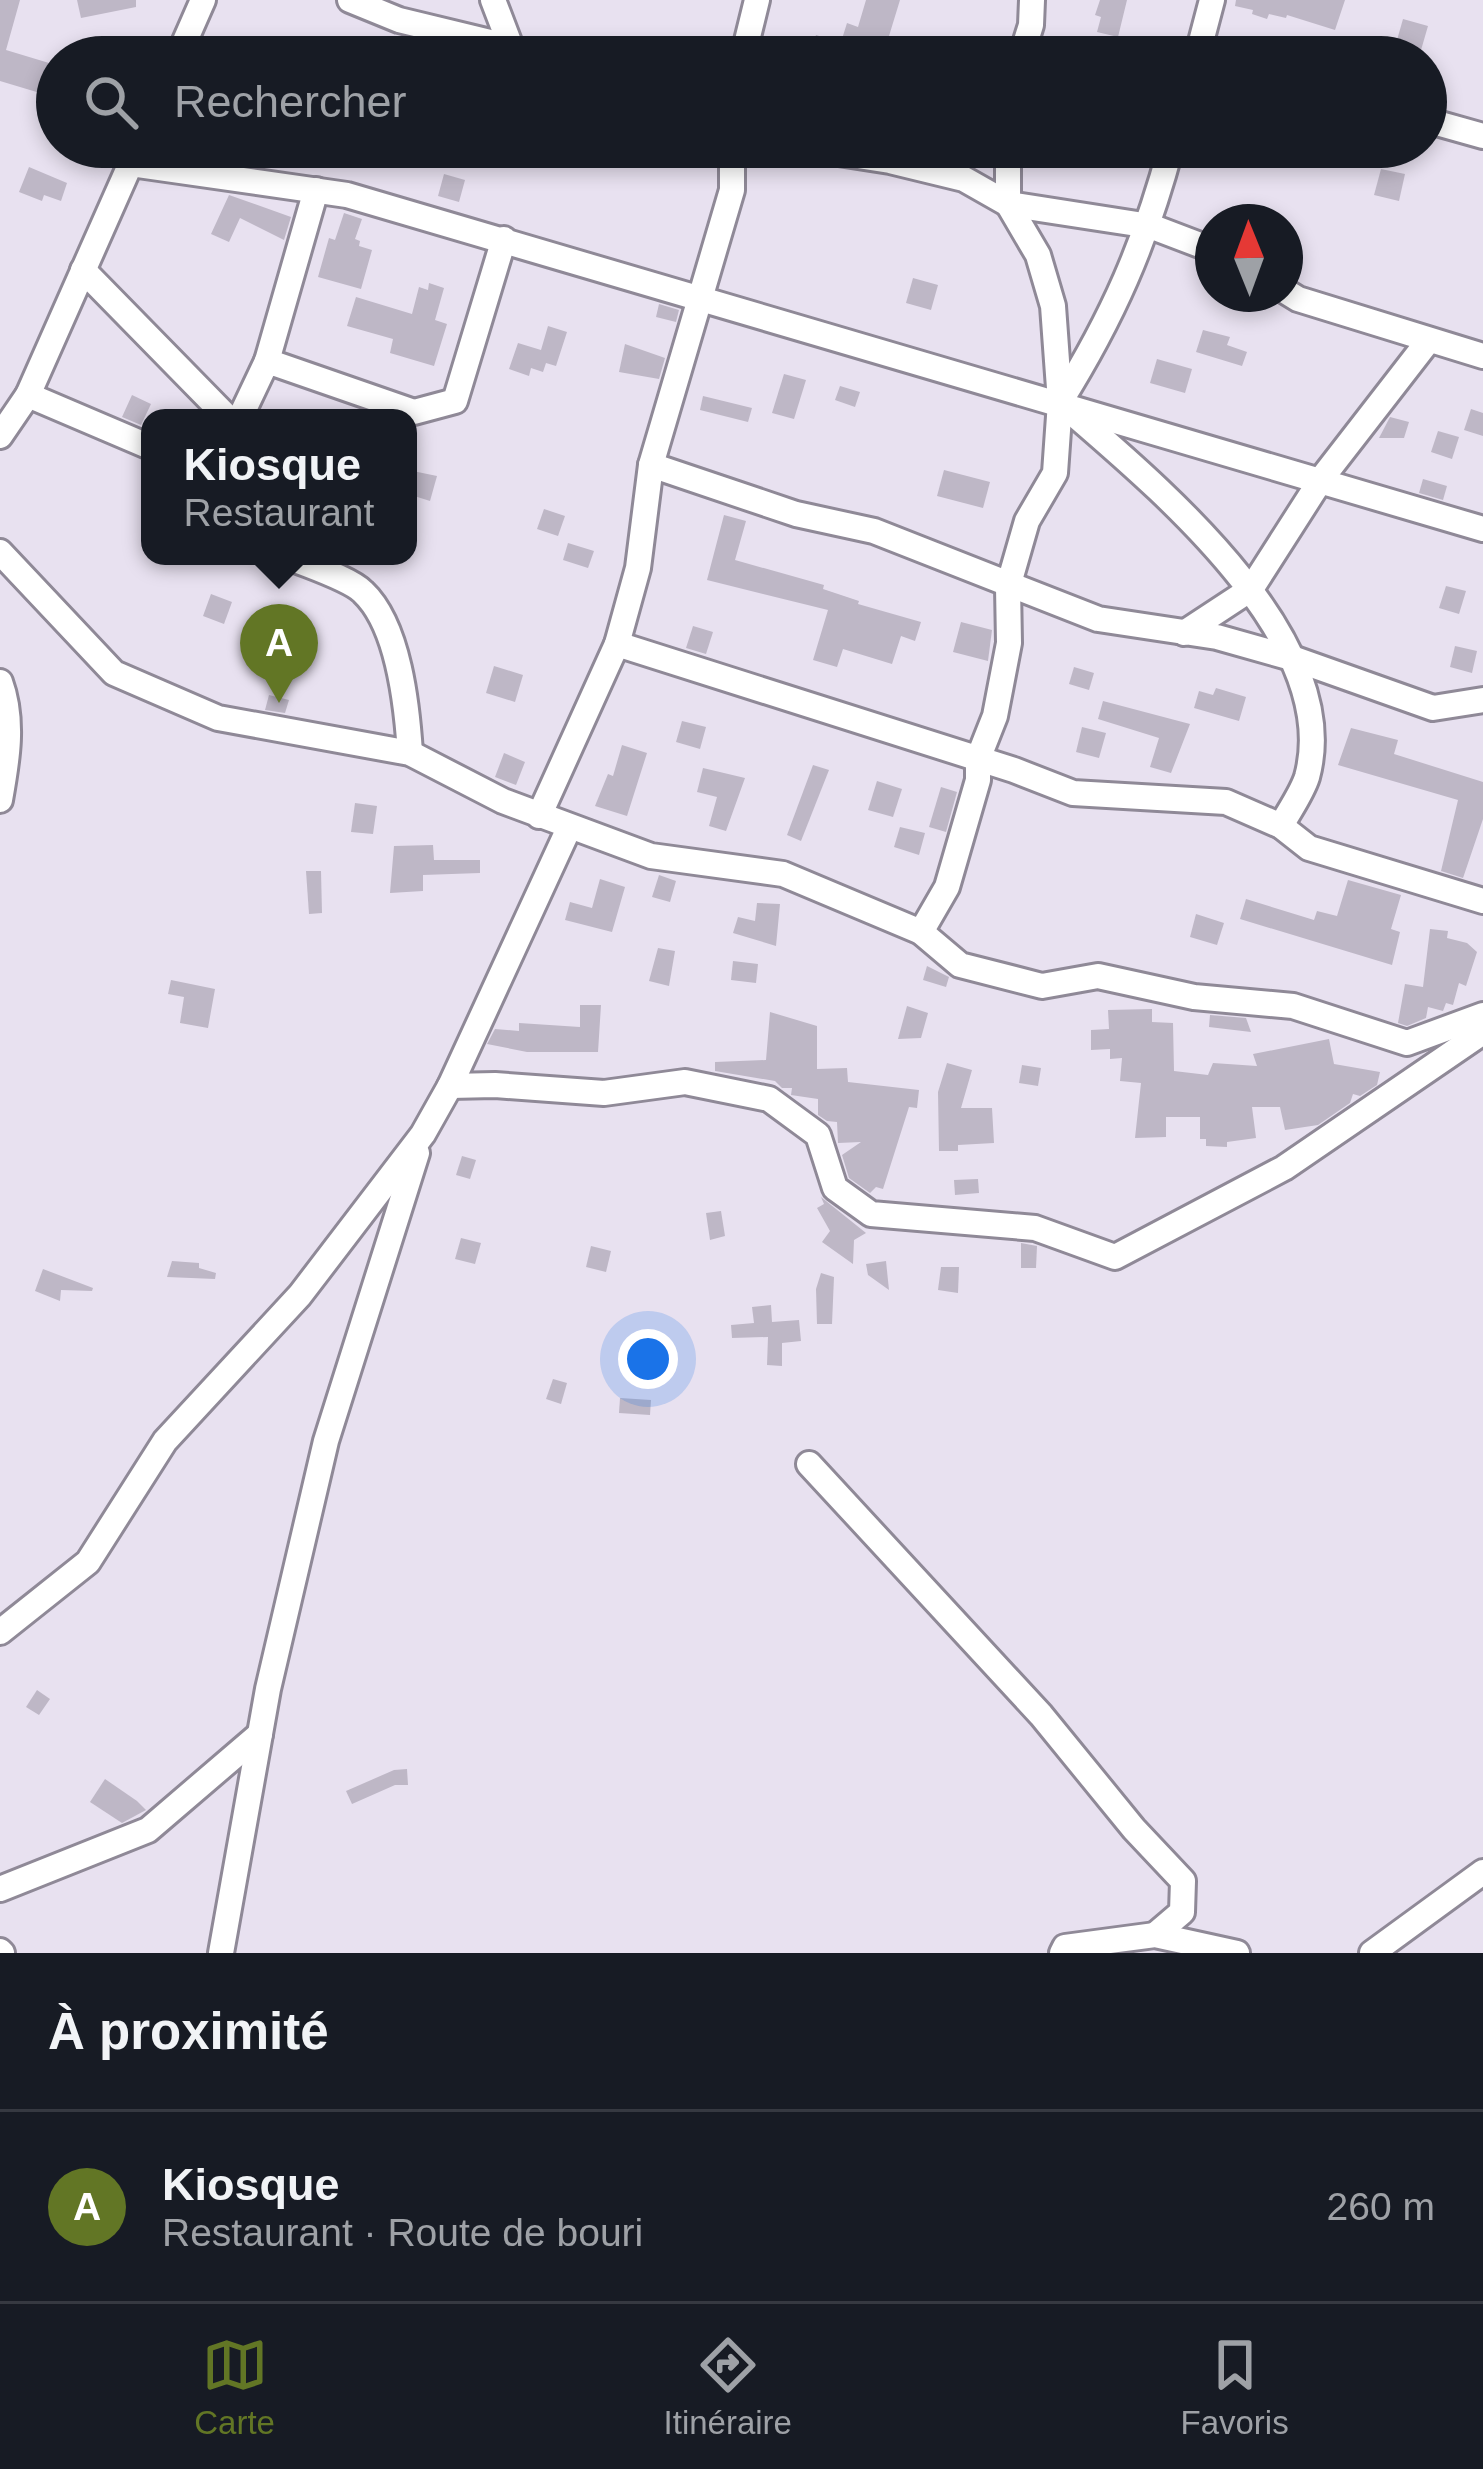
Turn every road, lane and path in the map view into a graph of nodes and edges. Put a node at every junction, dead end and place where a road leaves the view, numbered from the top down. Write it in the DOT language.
graph roads {
  1 [pos="203,0"];
  2 [pos="350,0"];
  3 [pos="493,0"];
  4 [pos="758,0"];
  5 [pos="1032,0"];
  6 [pos="1212,0"];
  7 [pos="404,10"];
  8 [pos="187,36"];
  9 [pos="476,36"];
  10 [pos="512,36"];
  11 [pos="749,36"];
  12 [pos="1028,36"];
  13 [pos="1207,36"];
  14 [pos="1447,127"];
  15 [pos="1483,136"];
  16 [pos="128,168"];
  17 [pos="202,168"];
  18 [pos="732,168"];
  19 [pos="919,168"];
  20 [pos="1008,168"];
  21 [pos="1166,168"];
  22 [pos="316,190"];
  23 [pos="1008,203"];
  24 [pos="1150,226"];
  25 [pos="505,239"];
  26 [pos="1195,243"];
  27 [pos="83,270"];
  28 [pos="703,300"];
  29 [pos="1303,301"];
  30 [pos="1429,340"];
  31 [pos="1483,356"];
  32 [pos="267,361"];
  33 [pos="28,395"];
  34 [pos="1060,402"];
  35 [pos="219,409"];
  36 [pos="244,409"];
  37 [pos="405,409"];
  38 [pos="417,411"];
  39 [pos="0,436"];
  40 [pos="141,443"];
  41 [pos="651,465"];
  42 [pos="1322,478"];
  43 [pos="1483,529"];
  44 [pos="0,552"];
  45 [pos="306,565"];
  46 [pos="1008,586"];
  47 [pos="1251,589"];
  48 [pos="1184,633"];
  49 [pos="617,644"];
  50 [pos="1295,659"];
  51 [pos="0,682"];
  52 [pos="1483,700"];
  53 [pos="410,753"];
  54 [pos="978,759"];
  55 [pos="0,800"];
  56 [pos="539,816"];
  57 [pos="1281,826"];
  58 [pos="569,828"];
  59 [pos="1483,901"];
  60 [pos="921,932"];
  61 [pos="1483,1016"];
  62 [pos="1483,1031"];
  63 [pos="450,1086"];
  64 [pos="423,1133"];
  65 [pos="809,1464"];
  66 [pos="0,1632"];
  67 [pos="260,1734"];
  68 [pos="1483,1872"];
  69 [pos="0,1889"];
  70 [pos="1155,1935"];
  71 [pos="220,1953"];
  72 [pos="1062,1953"];
  73 [pos="1237,1953"];
  74 [pos="1372,1953"];
  1 -- 8 [label="street"];
  2 -- 7 [label="street"];
  3 -- 10 [label="street"];
  4 -- 11 [label="street"];
  5 -- 12 [label="street"];
  6 -- 13 [label="street"];
  7 -- 9 [label="street"];
  14 -- 15 [label="street"];
  16 -- 27 [label="street"];
  17 -- 22 [label="street"];
  18 -- 28 [label="street"];
  19 -- 23 [label="street"];
  20 -- 23 [label="street"];
  21 -- 24 [label="street"];
  22 -- 25 [label="street"];
  22 -- 32 [label="street"];
  23 -- 24 [label="street"];
  23 -- 34 [label="street"];
  24 -- 26 [label="street"];
  24 -- 34 [label="street"];
  25 -- 28 [label="street"];
  25 -- 38 [label="street"];
  27 -- 33 [label="street"];
  27 -- 35 [label="street"];
  28 -- 34 [label="street"];
  28 -- 41 [label="street"];
  29 -- 30 [label="street"];
  30 -- 31 [label="street"];
  30 -- 42 [label="street"];
  32 -- 36 [label="street"];
  32 -- 37 [label="street"];
  33 -- 39 [label="street"];
  33 -- 40 [label="street"];
  34 -- 42 [label="street"];
  34 -- 46 [label="street"];
  34 -- 47 [label="street"];
  41 -- 46 [label="street"];
  41 -- 49 [label="street"];
  42 -- 43 [label="street"];
  42 -- 47 [label="street"];
  44 -- 53 [label="street"];
  45 -- 53 [label="street"];
  46 -- 48 [label="street"];
  46 -- 54 [label="street"];
  47 -- 48 [label="street"];
  47 -- 50 [label="street"];
  48 -- 50 [label="street"];
  49 -- 54 [label="street"];
  49 -- 56 [label="street"];
  50 -- 52 [label="street"];
  50 -- 57 [label="street"];
  51 -- 55 [label="street"];
  53 -- 56 [label="street"];
  54 -- 57 [label="street"];
  54 -- 60 [label="street"];
  56 -- 58 [label="street"];
  57 -- 59 [label="street"];
  58 -- 60 [label="street"];
  58 -- 63 [label="street"];
  60 -- 61 [label="street"];
  62 -- 63 [label="street"];
  63 -- 64 [label="street"];
  64 -- 66 [label="street"];
  64 -- 67 [label="street"];
  65 -- 70 [label="street"];
  67 -- 69 [label="street"];
  67 -- 71 [label="street"];
  68 -- 74 [label="street"];
  70 -- 72 [label="street"];
  70 -- 73 [label="street"];
}
